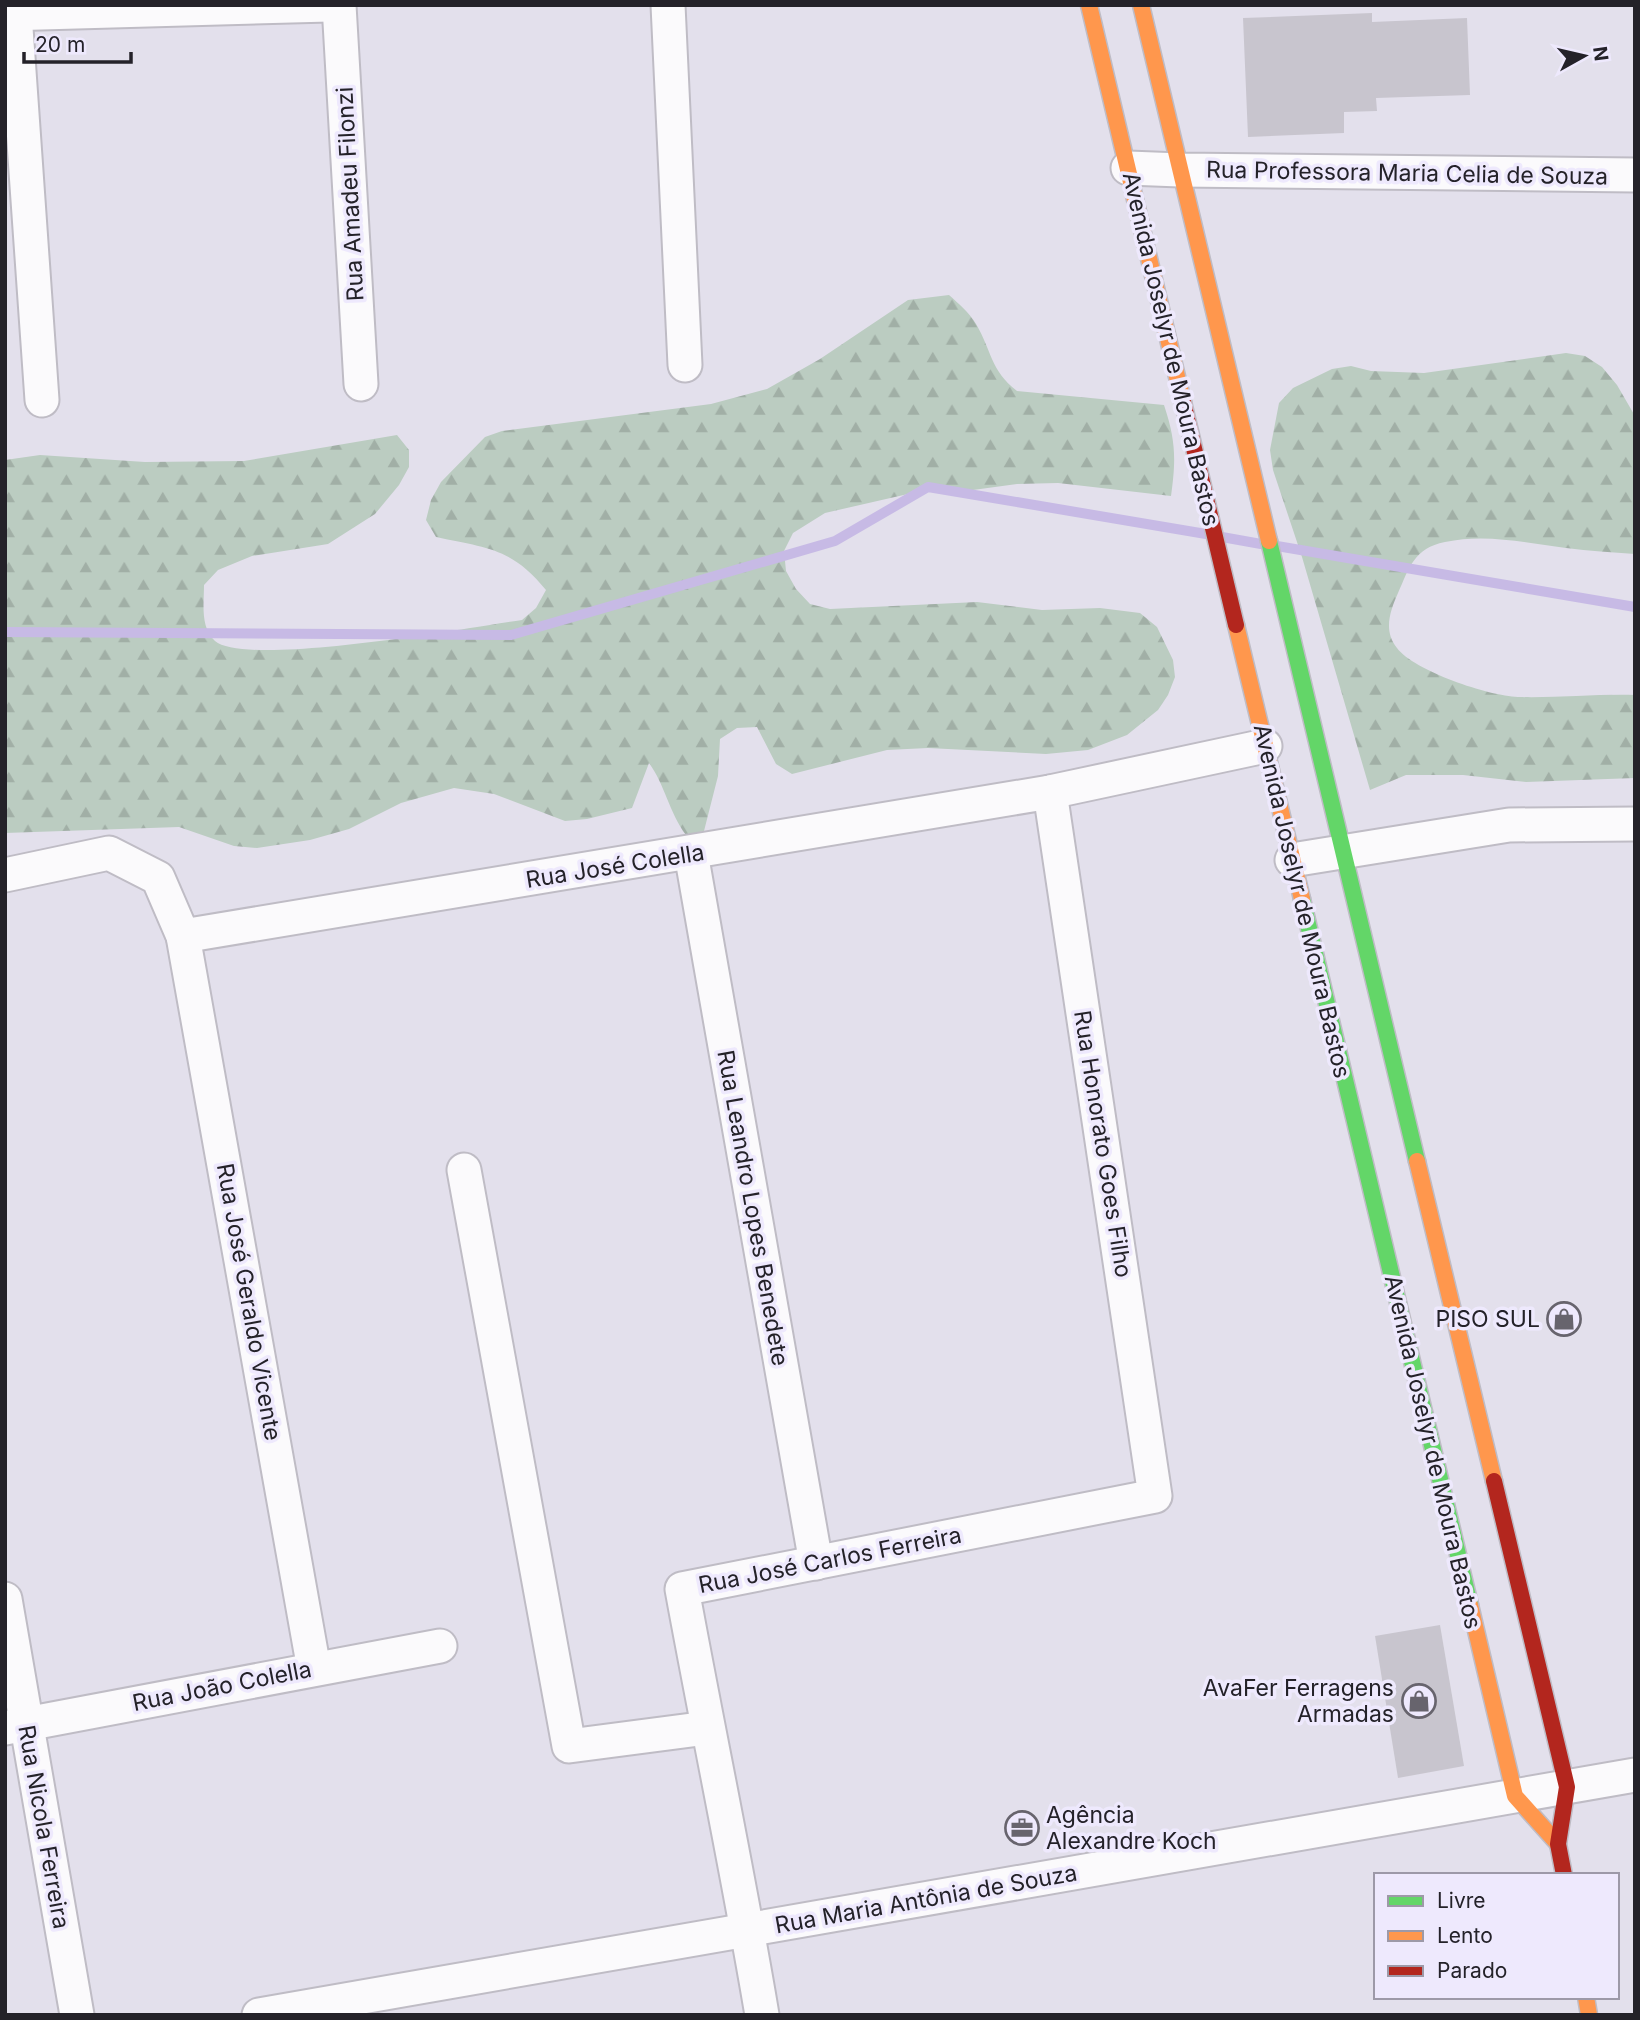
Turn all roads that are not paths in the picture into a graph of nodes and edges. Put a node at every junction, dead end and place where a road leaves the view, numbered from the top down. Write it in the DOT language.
graph roads {
  1 [pos="329,5"];
  2 [pos="338,5"];
  3 [pos="668,5"];
  4 [pos="1089,5"];
  5 [pos="1141,5"];
  6 [pos="10,14"];
  7 [pos="1128,168"];
  8 [pos="1180,170"];
  9 [pos="1635,175"];
  10 [pos="685,365"];
  11 [pos="360,384"];
  12 [pos="42,400"];
  13 [pos="1265,746"];
  14 [pos="1050,792"];
  15 [pos="1635,824"];
  16 [pos="1343,850"];
  17 [pos="691,853"];
  18 [pos="1292,860"];
  19 [pos="5,875"];
  20 [pos="183,936"];
  21 [pos="464,1171"];
  22 [pos="1156,1496"];
  23 [pos="816,1563"];
  24 [pos="5,1599"];
  25 [pos="440,1646"];
  26 [pos="314,1669"];
  27 [pos="16,1726"];
  28 [pos="707,1728"];
  29 [pos="1635,1775"];
  30 [pos="1567,1787"];
  31 [pos="1515,1796"];
  32 [pos="1558,1844"];
  33 [pos="1563,1873"];
  34 [pos="748,1930"];
  35 [pos="77,2015"];
  36 [pos="259,2015"];
  37 [pos="762,2015"];
  1 -- 6 [label="street"];
  2 -- 11 [label="street, Rua Amadeu Filonzi"];
  3 -- 10 [label="street"];
  4 -- 7 [label="main road, Avenida Joselyr de Moura Bastos"];
  5 -- 8 [label="main road"];
  6 -- 12 [label="street"];
  7 -- 8 [label="street, Rua Professora Maria Celia de Souza"];
  7 -- 13 [label="main road, Avenida Joselyr de Moura Bastos"];
  8 -- 9 [label="street, Rua Professora Maria Celia de Souza"];
  8 -- 16 [label="main road"];
  13 -- 14 [label="street, Rua José Colella"];
  13 -- 18 [label="main road, Avenida Joselyr de Moura Bastos"];
  14 -- 17 [label="street, Rua José Colella"];
  14 -- 22 [label="street, Rua Honorato Goes Filho"];
  15 -- 16 [label="street"];
  16 -- 18 [label="street"];
  16 -- 30 [label="main road"];
  17 -- 20 [label="street, Rua José Colella"];
  17 -- 23 [label="street, Rua Leandro Lopes Benedete"];
  18 -- 31 [label="main road, Avenida Joselyr de Moura Bastos"];
  19 -- 20 [label="street"];
  20 -- 26 [label="street, Rua José Geraldo Vicente"];
  21 -- 28 [label="street"];
  22 -- 23 [label="street, Rua José Carlos Ferreira"];
  23 -- 28 [label="street, Rua José Carlos Ferreira"];
  24 -- 27 [label="street, Rua Nicola Ferreira"];
  25 -- 26 [label="street, Rua João Colella"];
  26 -- 27 [label="street, Rua João Colella"];
  27 -- 35 [label="street, Rua Nicola Ferreira"];
  28 -- 34 [label="street, Rua José Carlos Ferreira"];
  29 -- 30 [label="street, Rua Maria Antônia de Souza"];
  30 -- 31 [label="street, Rua Maria Antônia de Souza"];
  30 -- 32 [label="main road"];
  31 -- 32 [label="main road"];
  31 -- 34 [label="street, Rua Maria Antônia de Souza"];
  32 -- 33 [label="main road"];
  34 -- 36 [label="street, Rua Maria Antônia de Souza"];
  34 -- 37 [label="street, Rua José Carlos Ferreira"];
}
